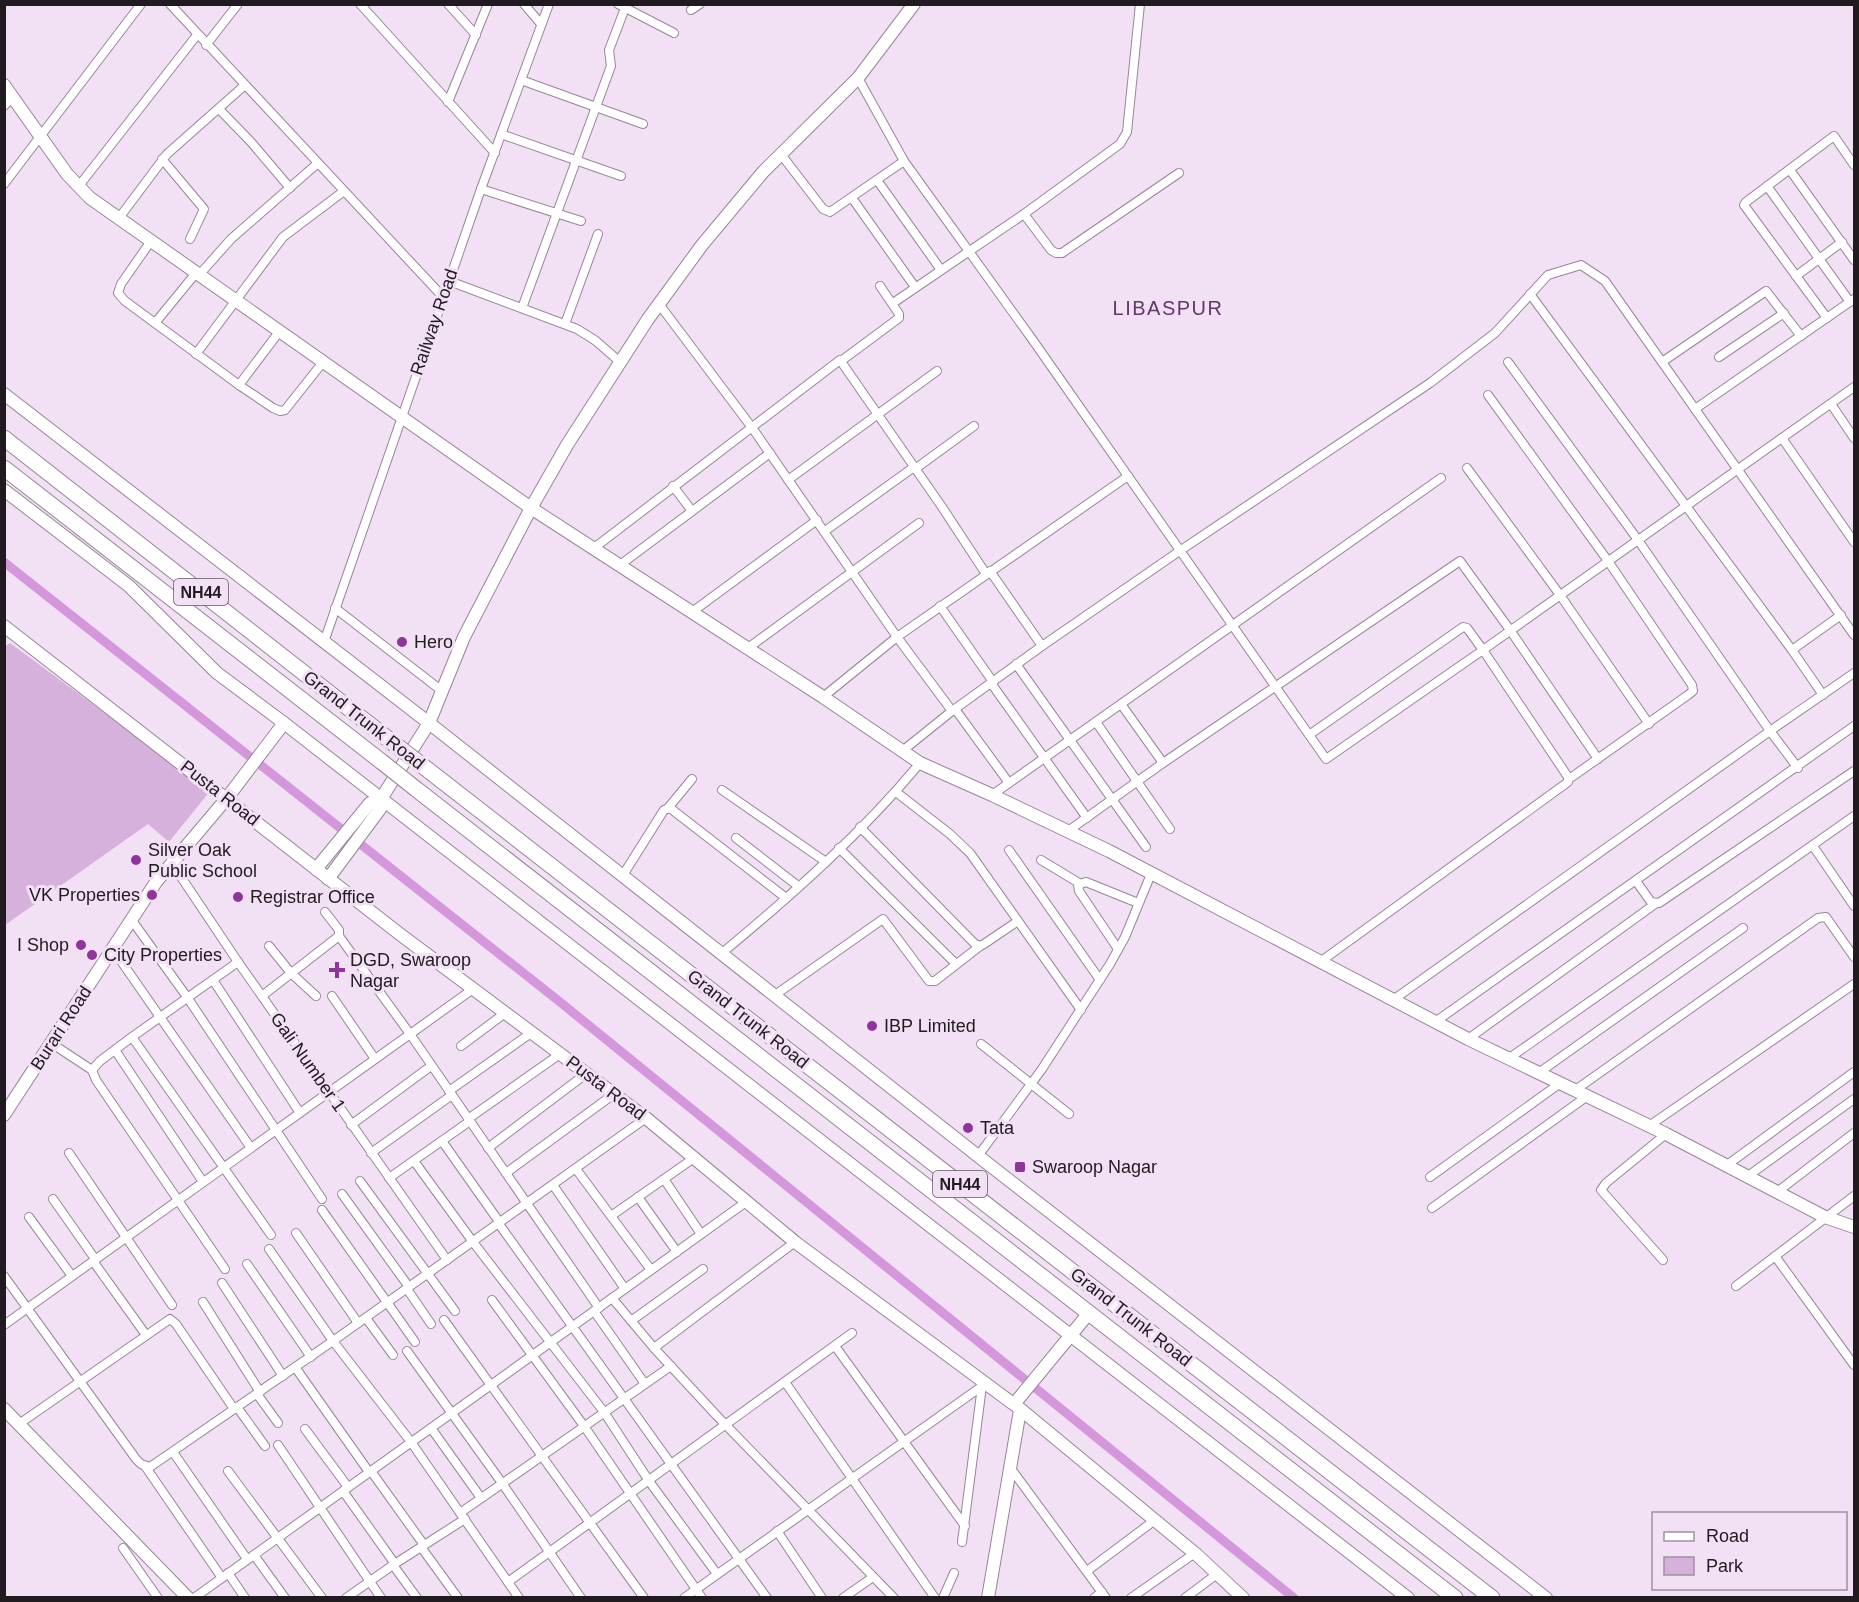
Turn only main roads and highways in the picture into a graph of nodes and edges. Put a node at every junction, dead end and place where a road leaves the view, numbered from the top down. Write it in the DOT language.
graph roads {
  1 [pos="914,4"];
  2 [pos="4,85"];
  3 [pos="9,101"];
  4 [pos="4,394"];
  5 [pos="4,438"];
  6 [pos="4,468"];
  7 [pos="4,490"];
  8 [pos="531,508"];
  9 [pos="107,548"];
  10 [pos="129,586"];
  11 [pos="7,633"];
  12 [pos="284,723"];
  13 [pos="429,723"];
  14 [pos="227,798"];
  15 [pos="380,800"];
  16 [pos="316,869"];
  17 [pos="328,879"];
  18 [pos="4,1115"];
  19 [pos="1854,1227"];
  20 [pos="1089,1313"];
  21 [pos="1070,1335"];
  22 [pos="1019,1403"];
  23 [pos="4,1410"];
  24 [pos="188,1598"];
  25 [pos="988,1598"];
  26 [pos="1243,1598"];
  27 [pos="1407,1598"];
  28 [pos="1455,1598"];
  29 [pos="1492,1598"];
  30 [pos="1546,1598"];
  1 -- 8 [label="main road"];
  2 -- 3 [label="main road"];
  3 -- 8 [label="main road"];
  4 -- 13 [label="main road"];
  5 -- 29 [label="highway, Grand Trunk Road / NH44, bridge"];
  6 -- 9 [label="highway, Grand Trunk Road / NH44"];
  7 -- 10 [label="main road"];
  8 -- 13 [label="main road"];
  8 -- 19 [label="main road"];
  9 -- 10 [label="main road"];
  9 -- 20 [label="highway, Grand Trunk Road / NH44, bridge"];
  10 -- 12 [label="main road"];
  11 -- 14 [label="main road, Pusta Road"];
  12 -- 14 [label="main road, Burari Road"];
  12 -- 15 [label="main road"];
  13 -- 15 [label="main road"];
  13 -- 30 [label="main road"];
  14 -- 16 [label="main road, Pusta Road"];
  14 -- 18 [label="main road, Burari Road"];
  15 -- 16 [label="main road"];
  15 -- 17 [label="main road"];
  15 -- 21 [label="main road"];
  16 -- 17 [label="main road, Pusta Road"];
  17 -- 22 [label="main road, Pusta Road"];
  20 -- 21 [label="main road"];
  20 -- 28 [label="highway, Grand Trunk Road / NH44"];
  21 -- 22 [label="main road"];
  21 -- 27 [label="main road"];
  22 -- 25 [label="main road"];
  22 -- 26 [label="main road, Pusta Road"];
  23 -- 24 [label="main road"];
}
